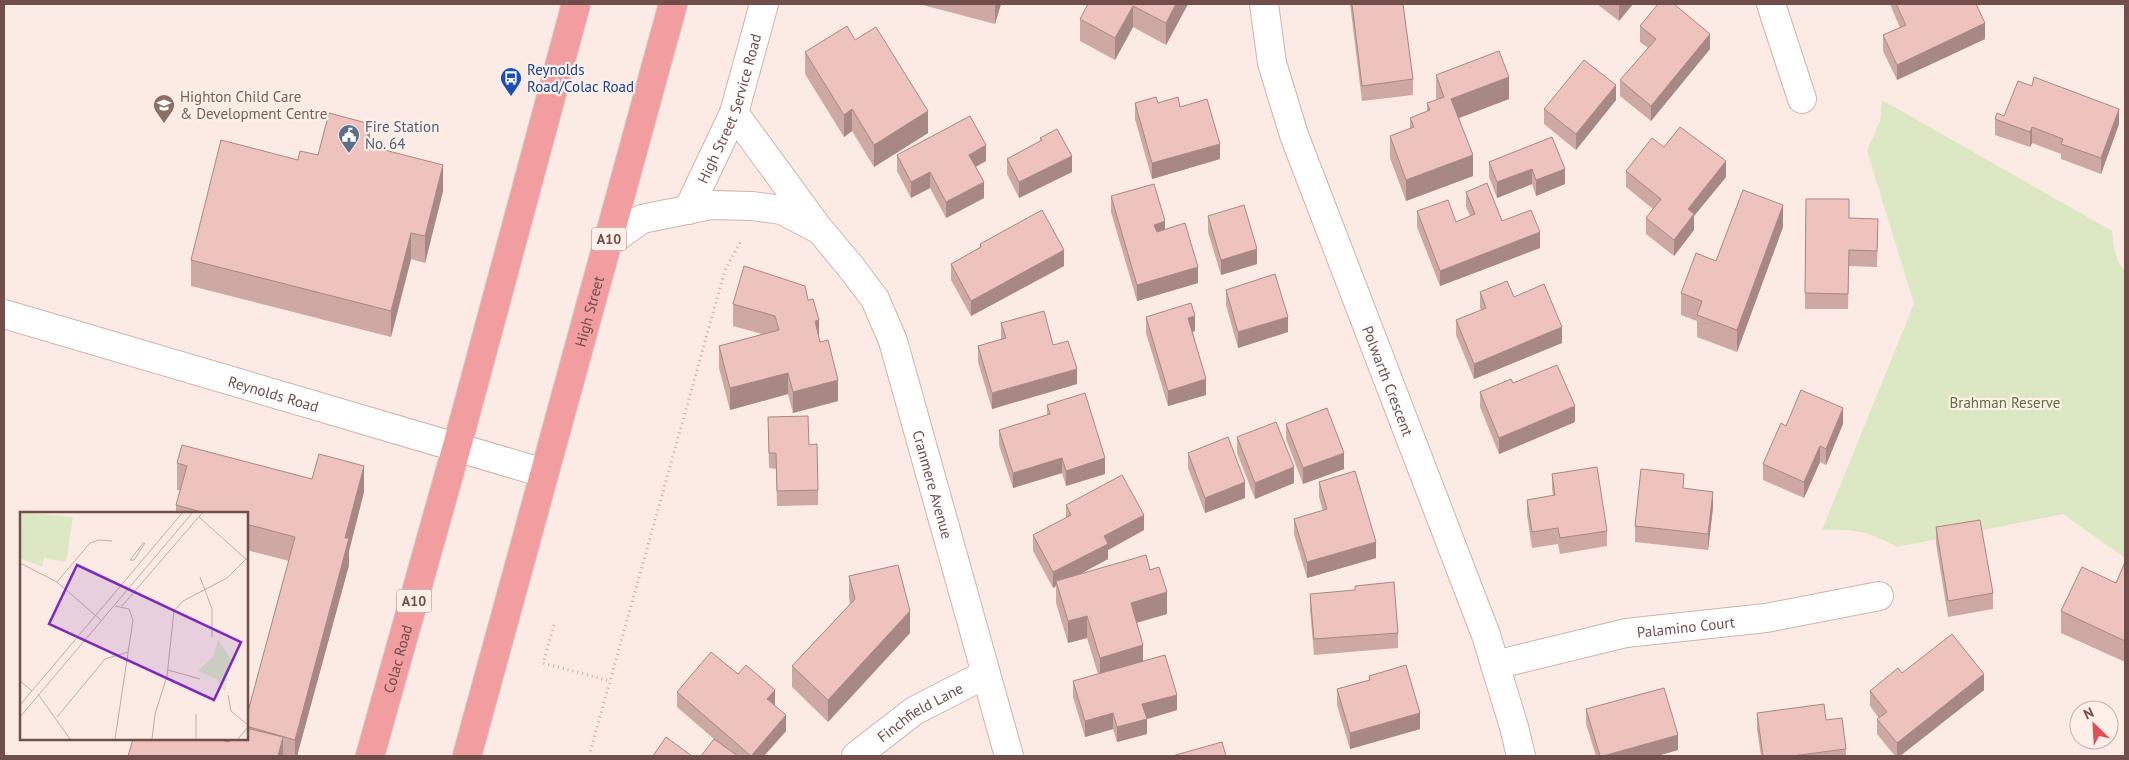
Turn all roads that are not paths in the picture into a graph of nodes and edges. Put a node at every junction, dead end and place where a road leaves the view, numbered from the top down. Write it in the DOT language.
graph roads {
  1 [pos="576,4"];
  2 [pos="673,4"];
  3 [pos="764,4"];
  4 [pos="1264,4"];
  5 [pos="1771,4"];
  6 [pos="1802,99"];
  7 [pos="734,113"];
  8 [pos="688,210"];
  9 [pos="820,230"];
  10 [pos="608,242"];
  11 [pos="4,314"];
  12 [pos="457,446"];
  13 [pos="544,473"];
  14 [pos="1880,596"];
  15 [pos="1495,665"];
  16 [pos="986,674"];
  17 [pos="370,756"];
  18 [pos="467,756"];
  19 [pos="856,756"];
  20 [pos="1010,756"];
  21 [pos="1521,756"];
  1 -- 12 [label="highway, A10"];
  2 -- 10 [label="highway, High Street / A10"];
  3 -- 7 [label="street, High Street Service Road"];
  4 -- 15 [label="street, Polwarth Crescent"];
  5 -- 6 [label="street"];
  7 -- 8 [label="street, High Street Service Road"];
  7 -- 9 [label="street, Cranmere Avenue"];
  8 -- 9 [label="street, Cranmere Avenue"];
  8 -- 10 [label="street, Cranmere Avenue"];
  9 -- 16 [label="street, Cranmere Avenue"];
  10 -- 13 [label="highway, High Street / A10"];
  11 -- 12 [label="street, Reynolds Road"];
  12 -- 13 [label="street, Reynolds Road"];
  12 -- 17 [label="highway, Colac Road / A10"];
  13 -- 18 [label="highway, A10"];
  14 -- 15 [label="street, Palamino Court"];
  15 -- 21 [label="street, Polwarth Crescent"];
  16 -- 19 [label="street, Finchfield Lane"];
  16 -- 20 [label="street, Cranmere Avenue"];
}
